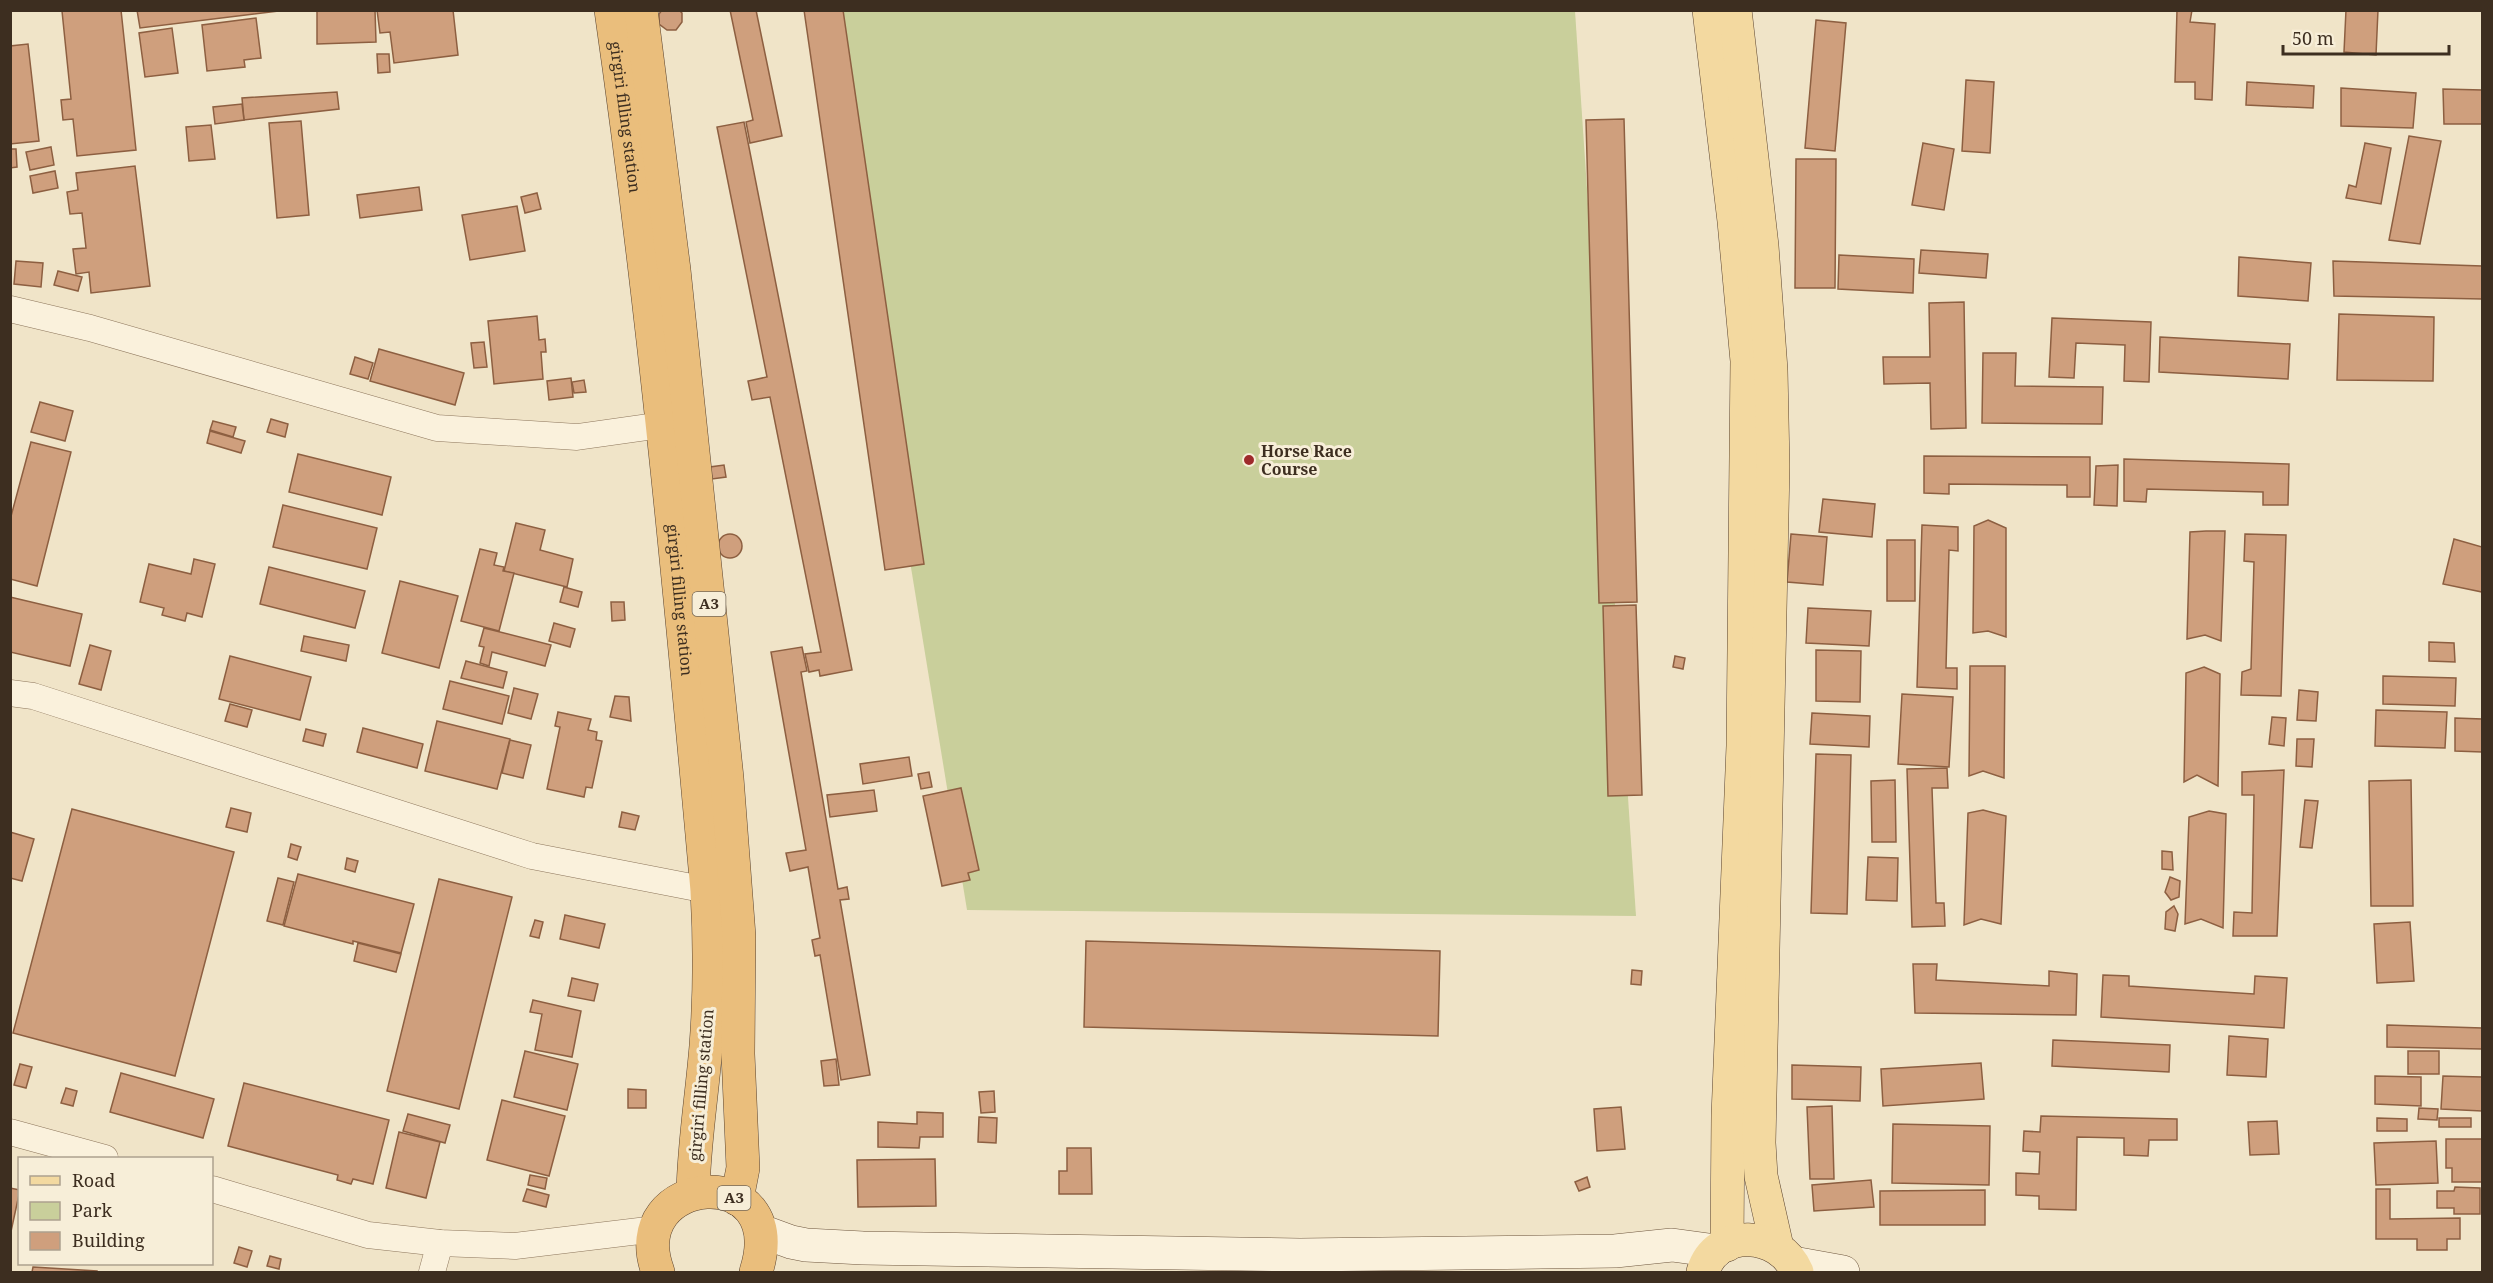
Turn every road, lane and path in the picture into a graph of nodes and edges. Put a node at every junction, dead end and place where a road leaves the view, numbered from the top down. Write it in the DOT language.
graph roads {
  1 [pos="611,10"];
  2 [pos="641,10"];
  3 [pos="1708,10"];
  4 [pos="1735,10"];
  5 [pos="10,309"];
  6 [pos="662,425"];
  7 [pos="10,693"];
  8 [pos="707,890"];
  9 [pos="1749,927"];
  10 [pos="10,1132"];
  11 [pos="101,1157"];
  12 [pos="213,1189"];
  13 [pos="693,1192"];
  14 [pos="737,1199"];
  15 [pos="656,1229"];
  16 [pos="761,1231"];
  17 [pos="440,1243"];
  18 [pos="1715,1256"];
  19 [pos="1789,1261"];
  20 [pos="432,1272"];
  21 [pos="658,1272"];
  22 [pos="756,1272"];
  23 [pos="1843,1272"];
  1 -- 6 [label="highway, girgiri filling station / A3"];
  2 -- 14 [label="highway, A3"];
  3 -- 9 [label="main road"];
  4 -- 9 [label="main road"];
  5 -- 6 [label="street"];
  6 -- 8 [label="highway, girgiri filling station / A3"];
  7 -- 8 [label="street"];
  8 -- 13 [label="highway, girgiri filling station / A3"];
  9 -- 18 [label="main road"];
  9 -- 19 [label="main road"];
  10 -- 11 [label="street"];
  12 -- 17 [label="street"];
  13 -- 14 [label="highway, A3"];
  13 -- 15 [label="highway, A3"];
  14 -- 16 [label="highway, A3"];
  15 -- 17 [label="street"];
  15 -- 21 [label="highway"];
  16 -- 18 [label="main road"];
  16 -- 22 [label="highway, A3"];
  17 -- 20 [label="street"];
  18 -- 19 [label="main road"];
  19 -- 23 [label="main road"];
}
